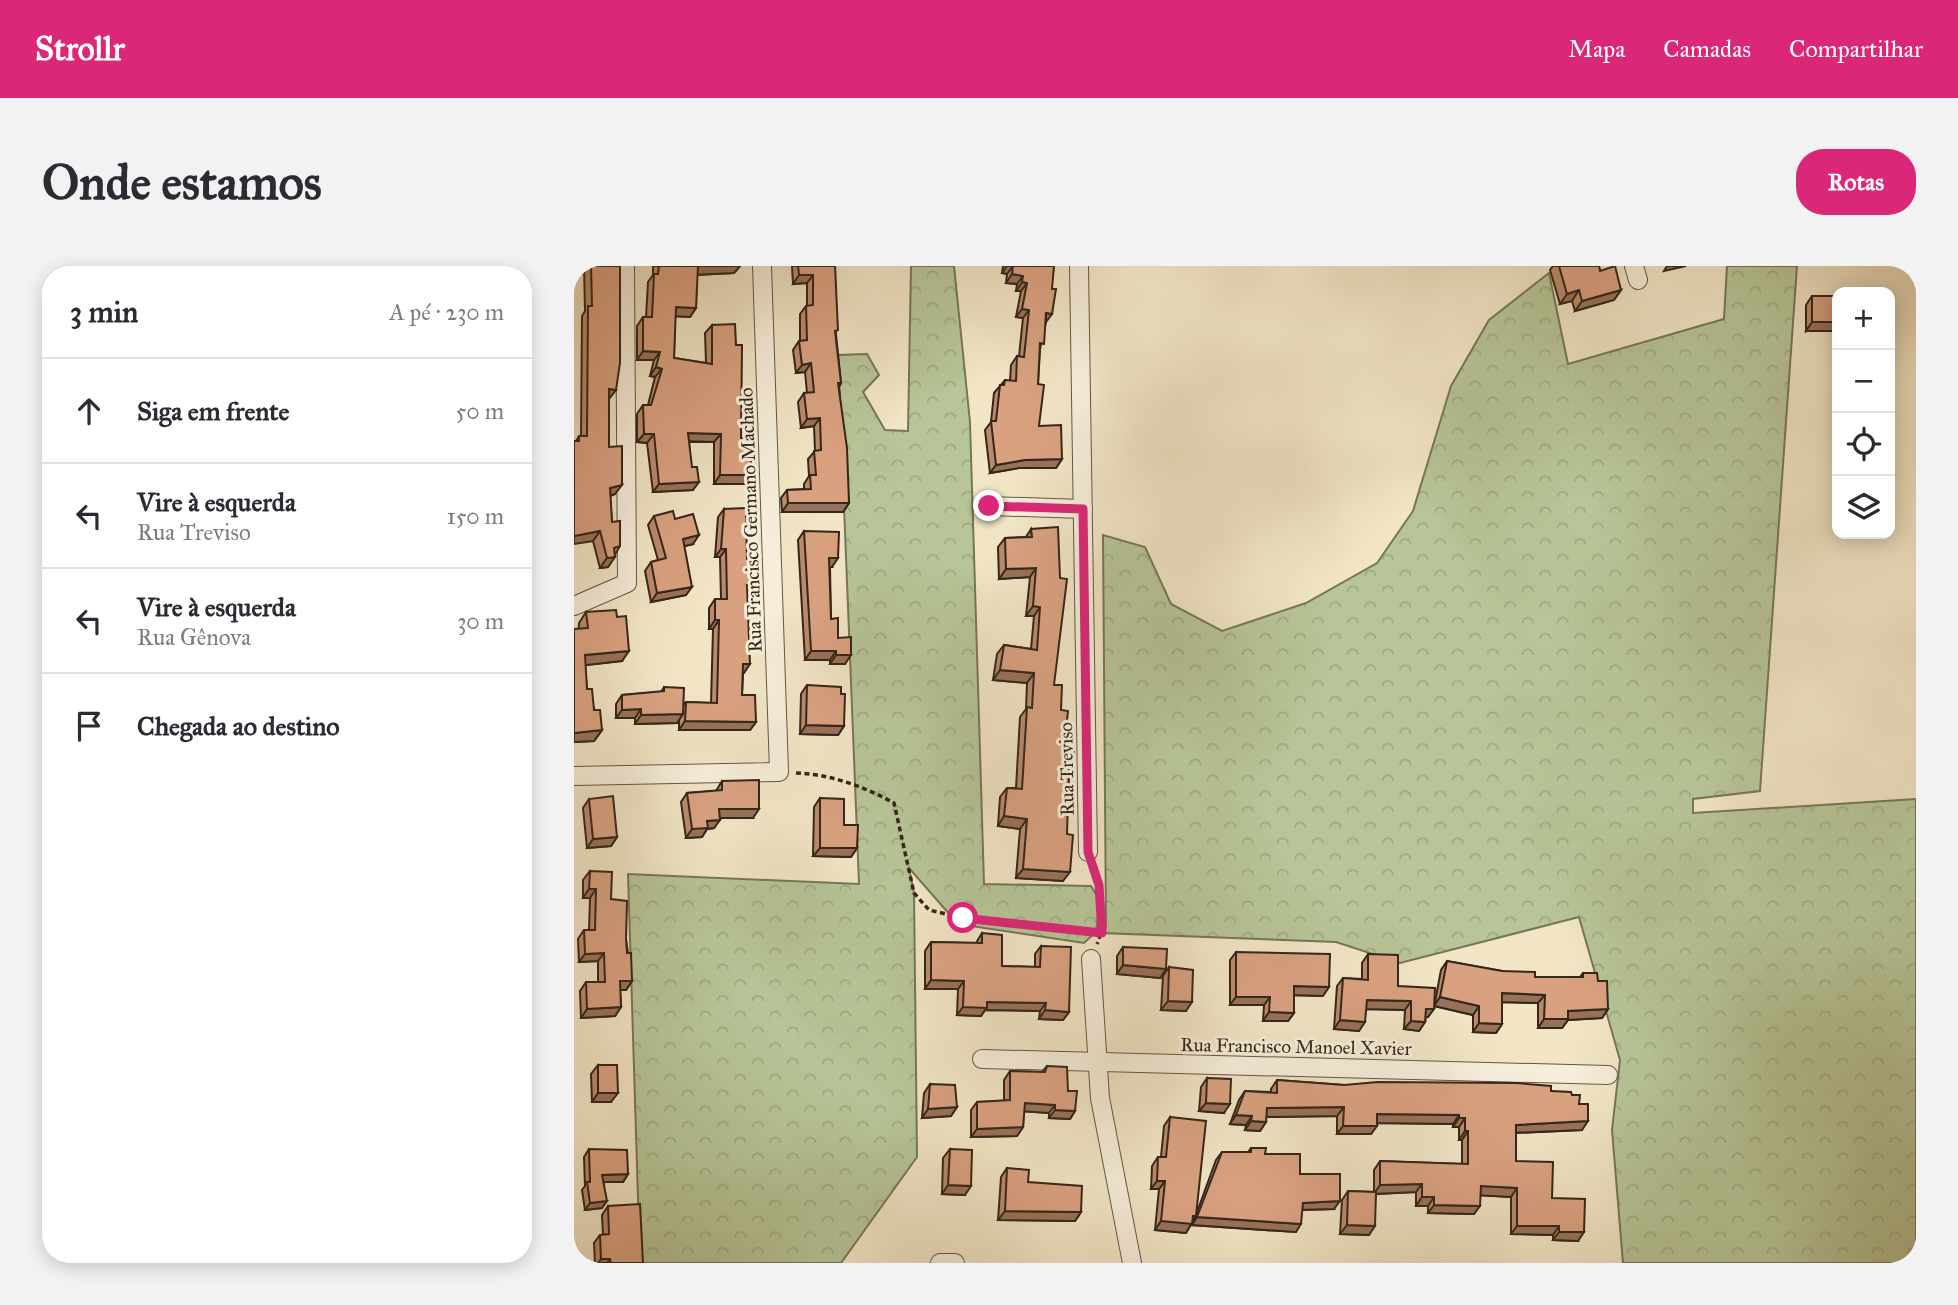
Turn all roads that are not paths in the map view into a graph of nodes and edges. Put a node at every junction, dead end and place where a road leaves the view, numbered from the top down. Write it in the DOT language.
graph roads {
  1 [pos="625,266"];
  2 [pos="762,266"];
  3 [pos="1079,266"];
  4 [pos="989,506"];
  5 [pos="1083,509"];
  6 [pos="574,606"];
  7 [pos="574,776"];
  8 [pos="1088,852"];
  9 [pos="1091,959"];
  10 [pos="982,1059"];
  11 [pos="1095,1062"];
  12 [pos="1608,1074"];
  13 [pos="940,1263"];
  14 [pos="955,1263"];
  15 [pos="1132,1263"];
  1 -- 6 [label="street"];
  2 -- 7 [label="street, Rua Francisco Germano Machado"];
  3 -- 5 [label="street, Rua Treviso"];
  4 -- 5 [label="street"];
  5 -- 8 [label="street, Rua Treviso"];
  9 -- 11 [label="street"];
  10 -- 11 [label="street, Rua Francisco Manoel Xavier"];
  11 -- 12 [label="street, Rua Francisco Manoel Xavier"];
  11 -- 15 [label="street"];
  13 -- 14 [label="street"];
}
